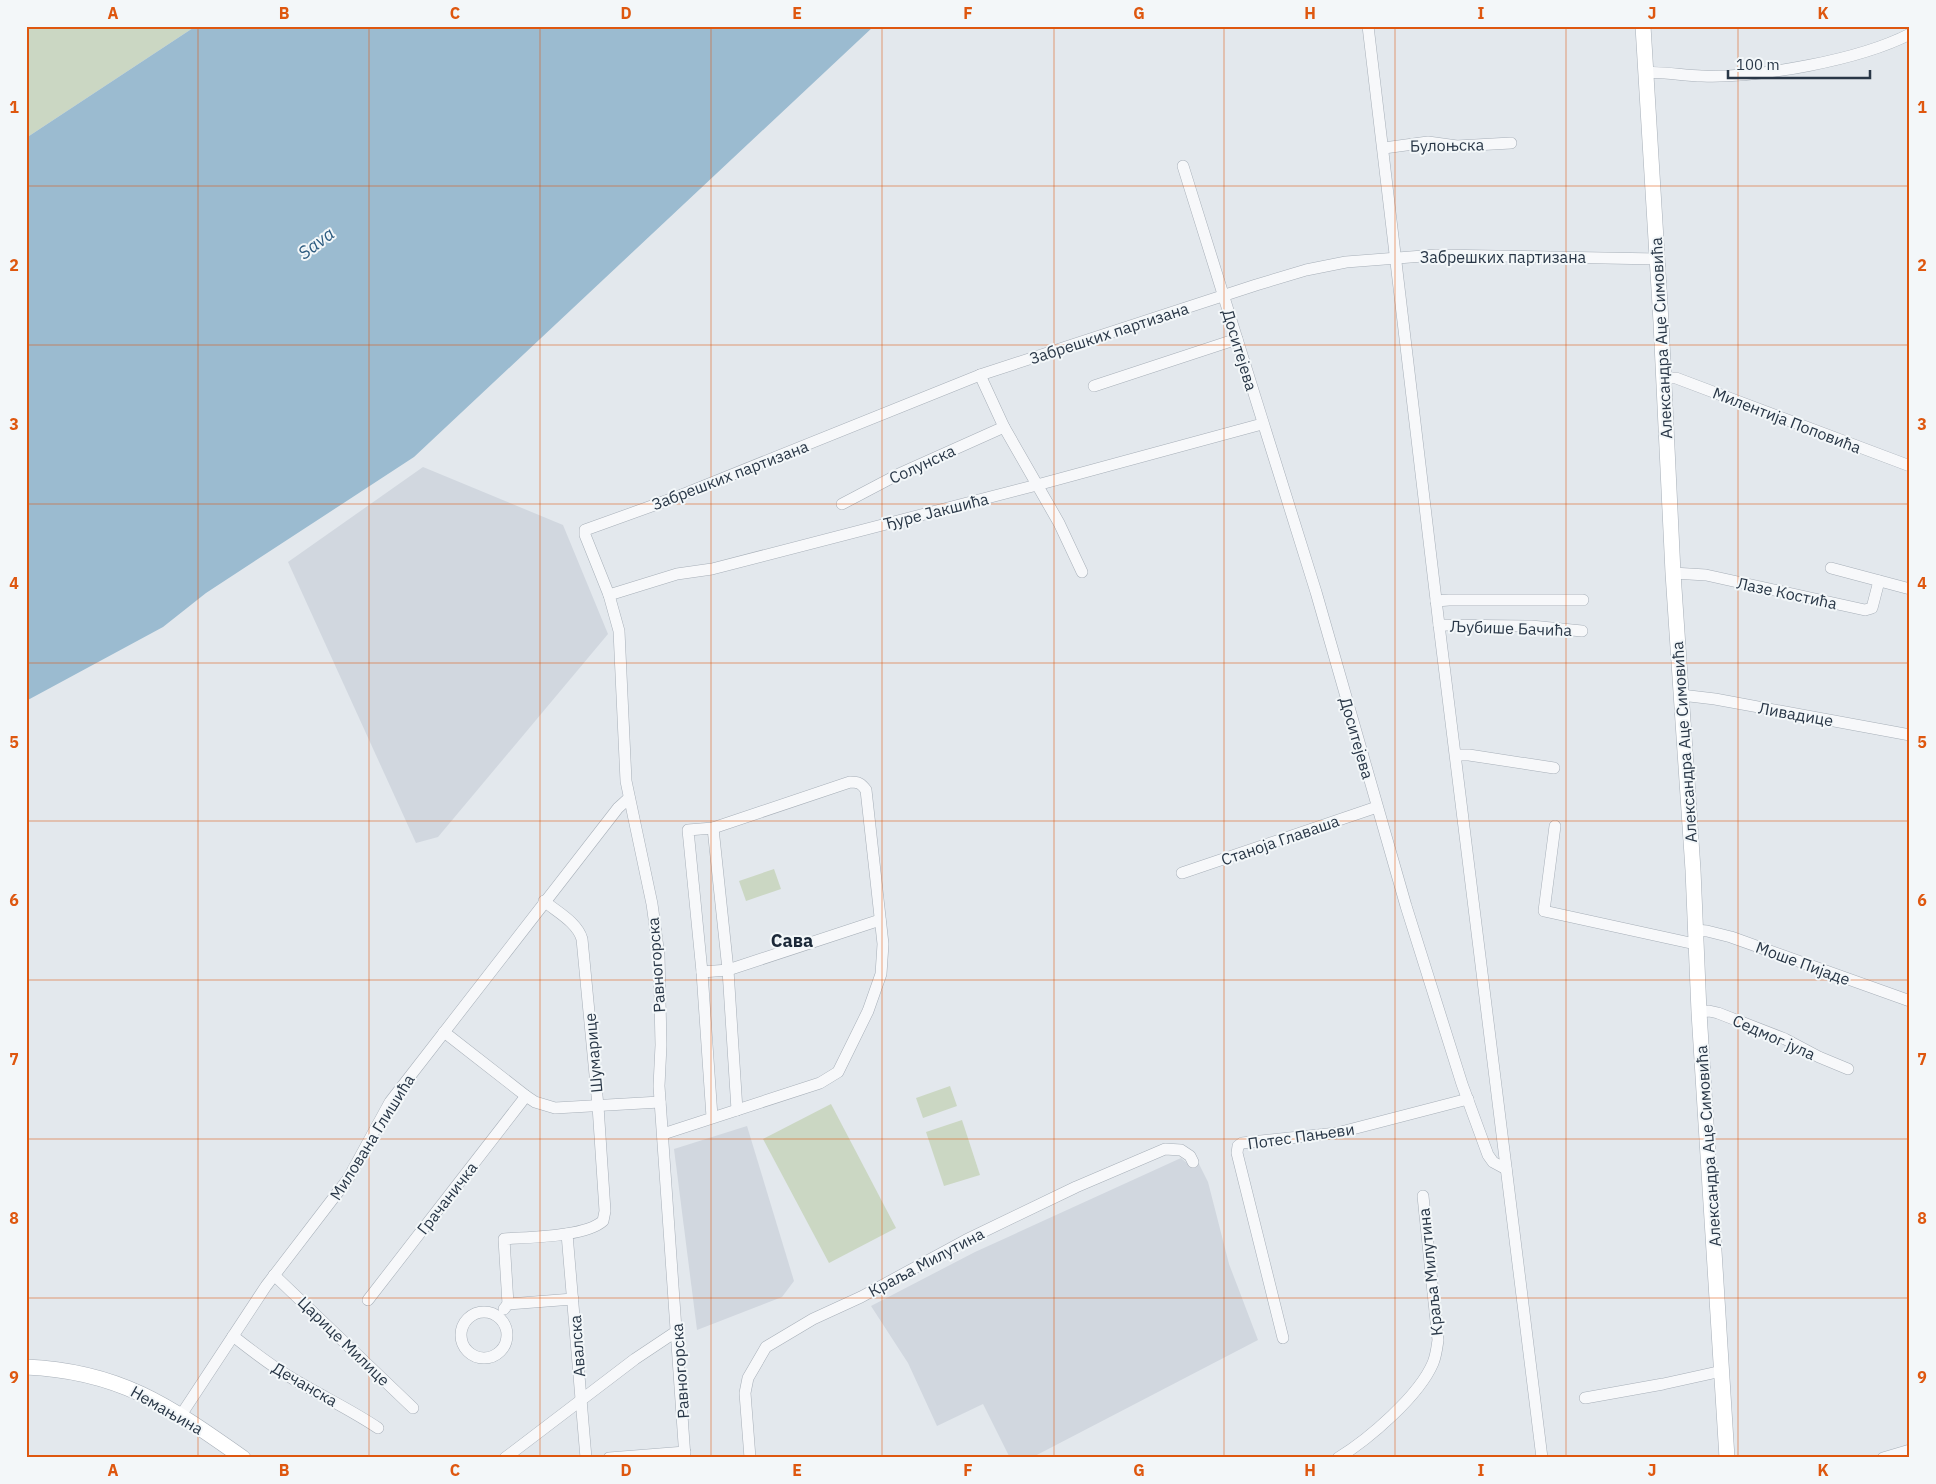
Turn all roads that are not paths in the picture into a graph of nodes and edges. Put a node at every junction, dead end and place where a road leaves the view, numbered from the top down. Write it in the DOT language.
graph roads {
  1 [pos="1368,26"];
  2 [pos="1643,26"];
  3 [pos="1910,34"];
  4 [pos="1645,73"];
  5 [pos="1511,144"];
  6 [pos="1384,148"];
  7 [pos="1183,166"];
  8 [pos="1395,257"];
  9 [pos="1658,259"];
  10 [pos="1224,296"];
  11 [pos="1237,339"];
  12 [pos="980,375"];
  13 [pos="1664,378"];
  14 [pos="1094,386"];
  15 [pos="1262,424"];
  16 [pos="1004,427"];
  17 [pos="1910,466"];
  18 [pos="1037,485"];
  19 [pos="842,504"];
  20 [pos="585,530"];
  21 [pos="1832,568"];
  22 [pos="1082,572"];
  23 [pos="1673,573"];
  24 [pos="1879,581"];
  25 [pos="1910,589"];
  26 [pos="609,595"];
  27 [pos="1583,600"];
  28 [pos="1436,601"];
  29 [pos="1439,626"];
  30 [pos="1582,630"];
  31 [pos="1681,695"];
  32 [pos="1910,735"];
  33 [pos="1456,755"];
  34 [pos="1554,768"];
  35 [pos="629,798"];
  36 [pos="1377,807"];
  37 [pos="1555,826"];
  38 [pos="713,828"];
  39 [pos="1182,873"];
  40 [pos="544,902"];
  41 [pos="880,920"];
  42 [pos="1695,937"];
  43 [pos="728,970"];
  44 [pos="702,972"];
  45 [pos="1910,1001"];
  46 [pos="1699,1012"];
  47 [pos="444,1032"];
  48 [pos="1848,1069"];
  49 [pos="526,1096"];
  50 [pos="1468,1100"];
  51 [pos="660,1102"];
  52 [pos="598,1106"];
  53 [pos="737,1110"];
  54 [pos="712,1117"];
  55 [pos="663,1134"];
  56 [pos="1193,1162"];
  57 [pos="1506,1169"];
  58 [pos="1422,1196"];
  59 [pos="567,1234"];
  60 [pos="274,1275"];
  61 [pos="573,1299"];
  62 [pos="368,1300"];
  63 [pos="508,1304"];
  64 [pos="499,1317"];
  65 [pos="677,1331"];
  66 [pos="233,1336"];
  67 [pos="1283,1338"];
  68 [pos="26,1367"];
  69 [pos="1722,1371"];
  70 [pos="1585,1398"];
  71 [pos="581,1399"];
  72 [pos="413,1408"];
  73 [pos="181,1415"];
  74 [pos="378,1428"];
  75 [pos="1910,1450"];
  76 [pos="685,1455"];
  77 [pos="243,1458"];
  78 [pos="505,1458"];
  79 [pos="586,1458"];
  80 [pos="608,1458"];
  81 [pos="750,1458"];
  82 [pos="1338,1458"];
  83 [pos="1542,1458"];
  84 [pos="1727,1458"];
  85 [pos="1883,1458"];
  1 -- 6 [label="street"];
  2 -- 4 [label="street, Александра Аце Симовића"];
  3 -- 4 [label="street"];
  4 -- 9 [label="street, Александра Аце Симовића"];
  5 -- 6 [label="street, Булоњска"];
  6 -- 8 [label="street"];
  7 -- 10 [label="street, Доситејева"];
  8 -- 9 [label="street, Забрешких партизана"];
  8 -- 10 [label="street, Забрешких партизана"];
  8 -- 28 [label="street"];
  9 -- 13 [label="street, Александра Аце Симовића"];
  10 -- 11 [label="street, Доситејева"];
  10 -- 12 [label="street, Забрешких партизана"];
  11 -- 14 [label="street"];
  11 -- 15 [label="street, Доситејева"];
  12 -- 16 [label="street"];
  12 -- 20 [label="street, Забрешких партизана"];
  13 -- 17 [label="street, Милентија Поповића"];
  13 -- 23 [label="street, Александра Аце Симовића"];
  15 -- 18 [label="street, Ђуре Јакшића"];
  15 -- 36 [label="street, Доситејева"];
  16 -- 18 [label="street"];
  16 -- 19 [label="street, Солунска"];
  18 -- 22 [label="street"];
  18 -- 26 [label="street, Ђуре Јакшића"];
  20 -- 26 [label="street, Равногорска"];
  21 -- 24 [label="street, Лазе Костића"];
  23 -- 24 [label="street, Лазе Костића"];
  23 -- 31 [label="street, Александра Аце Симовића"];
  24 -- 25 [label="street, Лазе Костића"];
  26 -- 35 [label="street, Равногорска"];
  27 -- 28 [label="street"];
  28 -- 29 [label="street"];
  29 -- 30 [label="street, Љубише Бачића"];
  29 -- 33 [label="street"];
  31 -- 32 [label="street, Ливадице"];
  31 -- 42 [label="street, Александра Аце Симовића"];
  33 -- 34 [label="street"];
  33 -- 57 [label="street"];
  35 -- 40 [label="street, Милована Глишића"];
  35 -- 51 [label="street, Равногорска"];
  36 -- 39 [label="street, Станоја Главаша"];
  36 -- 50 [label="street, Доситејева"];
  37 -- 42 [label="street, Моше Пијаде"];
  38 -- 41 [label="street"];
  38 -- 43 [label="street"];
  38 -- 44 [label="street"];
  40 -- 47 [label="street, Милована Глишића"];
  40 -- 52 [label="street, Шумарице"];
  41 -- 43 [label="street"];
  41 -- 53 [label="street"];
  42 -- 45 [label="street, Моше Пијаде"];
  42 -- 46 [label="street, Александра Аце Симовића"];
  43 -- 44 [label="street"];
  43 -- 53 [label="street"];
  44 -- 54 [label="street"];
  46 -- 48 [label="street, Седмог јула"];
  46 -- 69 [label="street, Александра Аце Симовића"];
  47 -- 49 [label="street"];
  47 -- 60 [label="street, Милована Глишића"];
  49 -- 52 [label="street"];
  49 -- 62 [label="street, Грачаничка"];
  50 -- 57 [label="street, Доситејева"];
  50 -- 67 [label="street, Потес Пањеви"];
  51 -- 52 [label="street"];
  51 -- 55 [label="street, Равногорска"];
  52 -- 59 [label="street, Шумарице"];
  53 -- 54 [label="street"];
  54 -- 55 [label="street"];
  55 -- 65 [label="street, Равногорска"];
  56 -- 81 [label="street, Краља Милутина"];
  57 -- 83 [label="street"];
  58 -- 82 [label="street, Краља Милутина"];
  59 -- 61 [label="street, Авалска"];
  59 -- 63 [label="street"];
  60 -- 66 [label="street, Милована Глишића"];
  60 -- 72 [label="street, Царице Милице"];
  61 -- 63 [label="street"];
  61 -- 71 [label="street, Авалска"];
  63 -- 64 [label="street"];
  64 -- 64 [label="street"];
  65 -- 71 [label="street"];
  65 -- 76 [label="street, Равногорска"];
  66 -- 73 [label="street, Милована Глишића"];
  66 -- 74 [label="street, Дечанска"];
  68 -- 73 [label="street, Немањина"];
  69 -- 70 [label="street"];
  69 -- 84 [label="street, Александра Аце Симовића"];
  71 -- 78 [label="street"];
  71 -- 79 [label="street, Авалска"];
  73 -- 77 [label="street, Немањина"];
  75 -- 85 [label="street"];
  76 -- 80 [label="street"];
}
